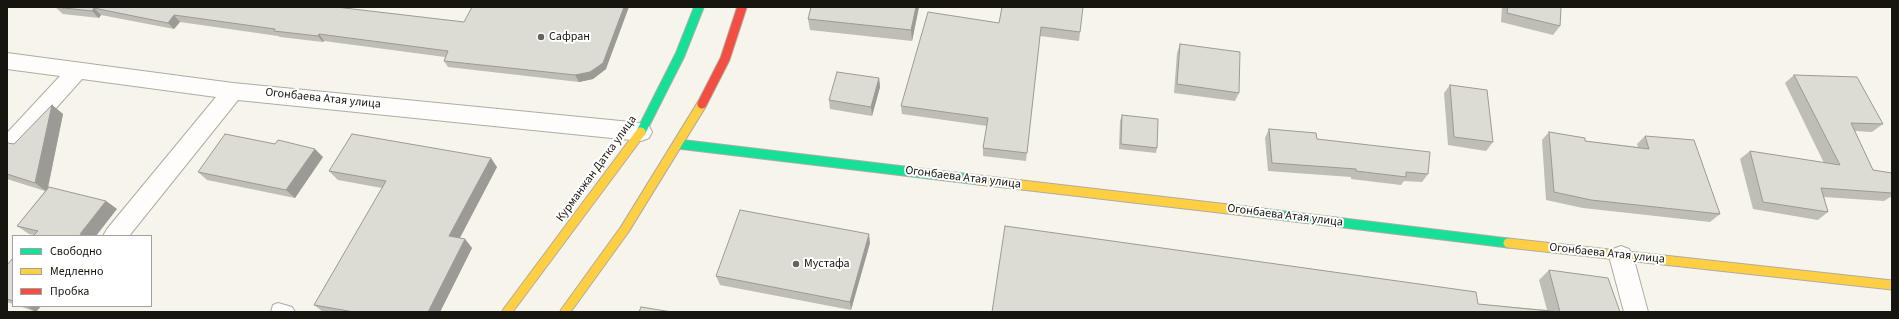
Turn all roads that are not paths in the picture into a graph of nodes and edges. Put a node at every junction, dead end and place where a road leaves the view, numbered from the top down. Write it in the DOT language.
graph roads {
  1 [pos="699,7"];
  2 [pos="742,7"];
  3 [pos="7,61"];
  4 [pos="78,70"];
  5 [pos="233,91"];
  6 [pos="641,132"];
  7 [pos="678,144"];
  8 [pos="7,148"];
  9 [pos="116,235"];
  10 [pos="1621,256"];
  11 [pos="1892,285"];
  12 [pos="507,312"];
  13 [pos="565,312"];
  14 [pos="1636,312"];
  1 -- 6 [label="street, Курманжан Датка улица"];
  2 -- 7 [label="street"];
  3 -- 4 [label="street, Огонбаева Атая улица"];
  4 -- 5 [label="street, Огонбаева Атая улица"];
  4 -- 8 [label="street"];
  5 -- 6 [label="street, Огонбаева Атая улица"];
  5 -- 9 [label="street"];
  6 -- 12 [label="street, Курманжан Датка улица"];
  7 -- 10 [label="street, Огонбаева Атая улица"];
  7 -- 13 [label="street"];
  10 -- 11 [label="street, Огонбаева Атая улица"];
  10 -- 14 [label="street"];
}
